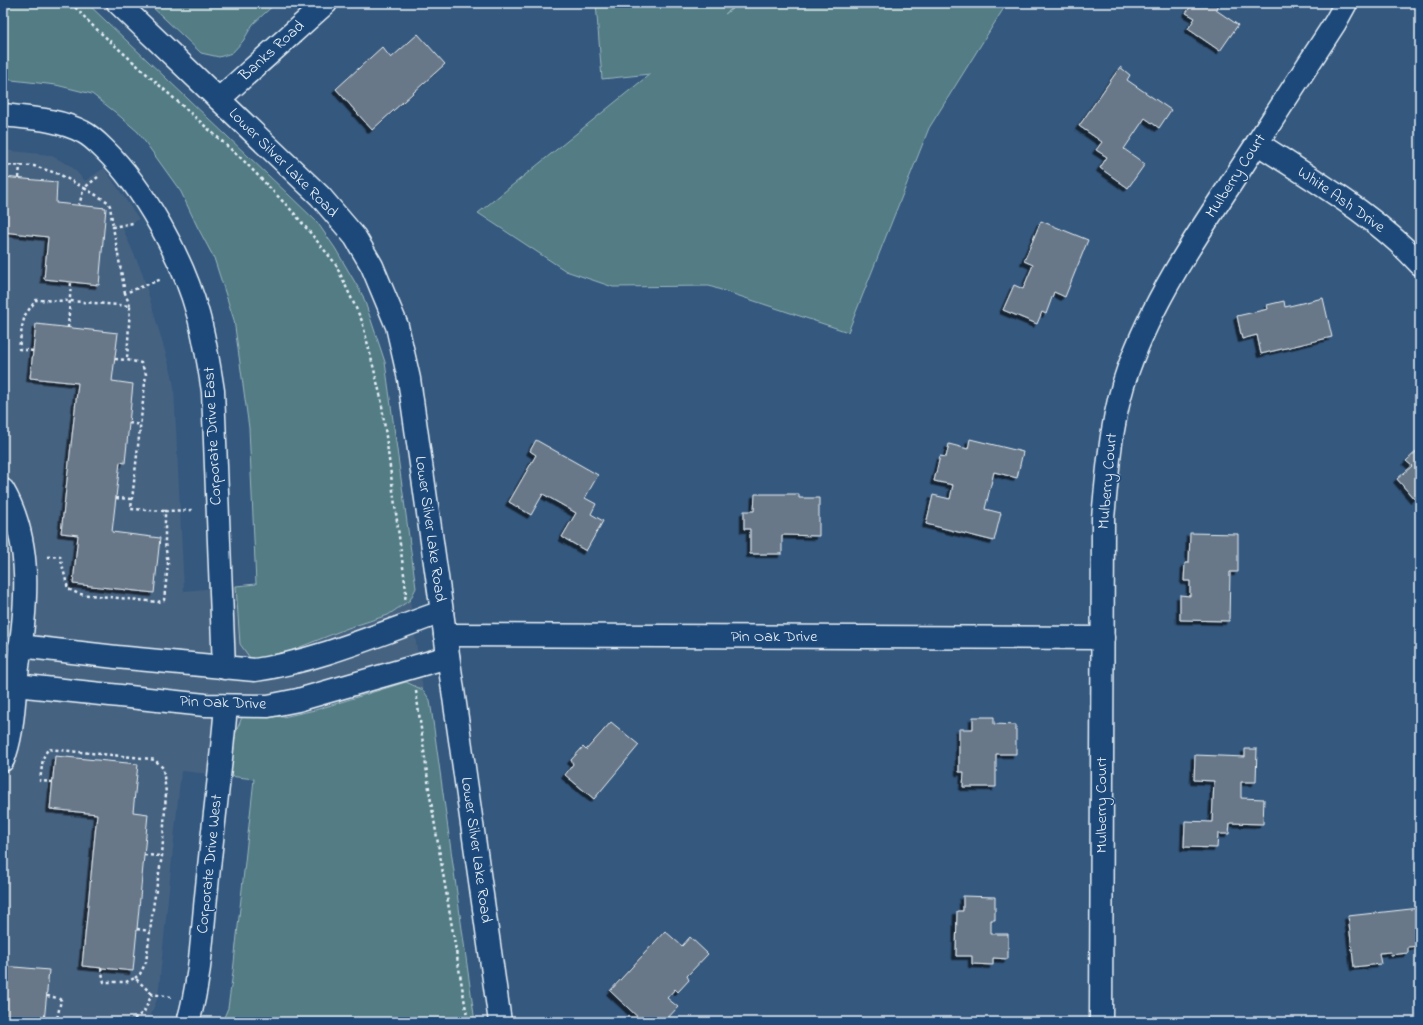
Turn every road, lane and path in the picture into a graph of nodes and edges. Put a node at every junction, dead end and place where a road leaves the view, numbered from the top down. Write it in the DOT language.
graph roads {
  1 [pos="70,3"];
  2 [pos="118,3"];
  3 [pos="326,3"];
  4 [pos="1346,3"];
  5 [pos="219,99"];
  6 [pos="3,116"];
  7 [pos="1257,144"];
  8 [pos="117,162"];
  9 [pos="3,165"];
  10 [pos="20,165"];
  11 [pos="19,178"];
  12 [pos="84,188"];
  13 [pos="79,205"];
  14 [pos="156,219"];
  15 [pos="113,227"];
  16 [pos="1420,264"];
  17 [pos="183,272"];
  18 [pos="71,282"];
  19 [pos="125,293"];
  20 [pos="70,301"];
  21 [pos="130,306"];
  22 [pos="68,328"];
  23 [pos="33,351"];
  24 [pos="115,359"];
  25 [pos="127,360"];
  26 [pos="129,423"];
  27 [pos="141,425"];
  28 [pos="3,490"];
  29 [pos="116,498"];
  30 [pos="132,499"];
  31 [pos="217,509"];
  32 [pos="165,511"];
  33 [pos="24,559"];
  34 [pos="442,612"];
  35 [pos="402,626"];
  36 [pos="445,635"];
  37 [pos="1103,638"];
  38 [pos="20,646"];
  39 [pos="448,657"];
  40 [pos="413,667"];
  41 [pos="224,668"];
  42 [pos="16,685"];
  43 [pos="226,706"];
  44 [pos="3,760"];
  45 [pos="53,782"];
  46 [pos="144,855"];
  47 [pos="162,856"];
  48 [pos="137,929"];
  49 [pos="150,931"];
  50 [pos="101,968"];
  51 [pos="135,978"];
  52 [pos="152,994"];
  53 [pos="47,996"];
  54 [pos="194,1001"];
  55 [pos="54,1022"];
  56 [pos="129,1022"];
  57 [pos="188,1022"];
  58 [pos="468,1022"];
  59 [pos="500,1022"];
  60 [pos="1101,1022"];
  1 -- 35 [label="path"];
  2 -- 5 [label="street, Lower Silver Lake Road"];
  3 -- 5 [label="street, Banks Road"];
  4 -- 7 [label="street, Mulberry Court"];
  5 -- 34 [label="street, Lower Silver Lake Road"];
  6 -- 8 [label="street, Corporate Drive East"];
  7 -- 16 [label="street, White Ash Drive"];
  7 -- 37 [label="street, Mulberry Court"];
  8 -- 12 [label="path"];
  8 -- 14 [label="street, Corporate Drive East"];
  9 -- 10 [label="path"];
  10 -- 11 [label="path"];
  10 -- 12 [label="path"];
  12 -- 13 [label="path"];
  12 -- 15 [label="path"];
  14 -- 15 [label="path"];
  14 -- 17 [label="street, Corporate Drive East"];
  15 -- 19 [label="path"];
  17 -- 19 [label="path"];
  17 -- 31 [label="street, Corporate Drive East"];
  18 -- 20 [label="path"];
  19 -- 21 [label="path"];
  20 -- 21 [label="path"];
  20 -- 22 [label="path"];
  20 -- 23 [label="path"];
  21 -- 25 [label="path"];
  24 -- 25 [label="path"];
  25 -- 27 [label="path"];
  26 -- 27 [label="path"];
  27 -- 30 [label="path"];
  28 -- 33 [label="street"];
  29 -- 30 [label="path"];
  30 -- 32 [label="path"];
  31 -- 32 [label="path"];
  31 -- 41 [label="street, Corporate Drive East"];
  32 -- 33 [label="path"];
  33 -- 38 [label="street"];
  34 -- 35 [label="street"];
  34 -- 36 [label="street, Lower Silver Lake Road"];
  35 -- 41 [label="street"];
  36 -- 37 [label="street, Pin Oak Drive"];
  36 -- 39 [label="street, Lower Silver Lake Road"];
  37 -- 60 [label="street, Mulberry Court"];
  38 -- 41 [label="street"];
  38 -- 42 [label="street"];
  39 -- 40 [label="street, Pin Oak Drive"];
  39 -- 59 [label="street, Lower Silver Lake Road"];
  40 -- 43 [label="street, Pin Oak Drive"];
  40 -- 58 [label="path"];
  42 -- 43 [label="street, Pin Oak Drive"];
  42 -- 44 [label="street"];
  43 -- 54 [label="street, Corporate Drive West"];
  45 -- 47 [label="path"];
  46 -- 47 [label="path"];
  47 -- 49 [label="path"];
  48 -- 49 [label="path"];
  49 -- 51 [label="path"];
  50 -- 51 [label="path"];
  51 -- 52 [label="path"];
  52 -- 54 [label="path"];
  52 -- 56 [label="path"];
  53 -- 55 [label="path"];
  54 -- 57 [label="street, Corporate Drive West"];
}
